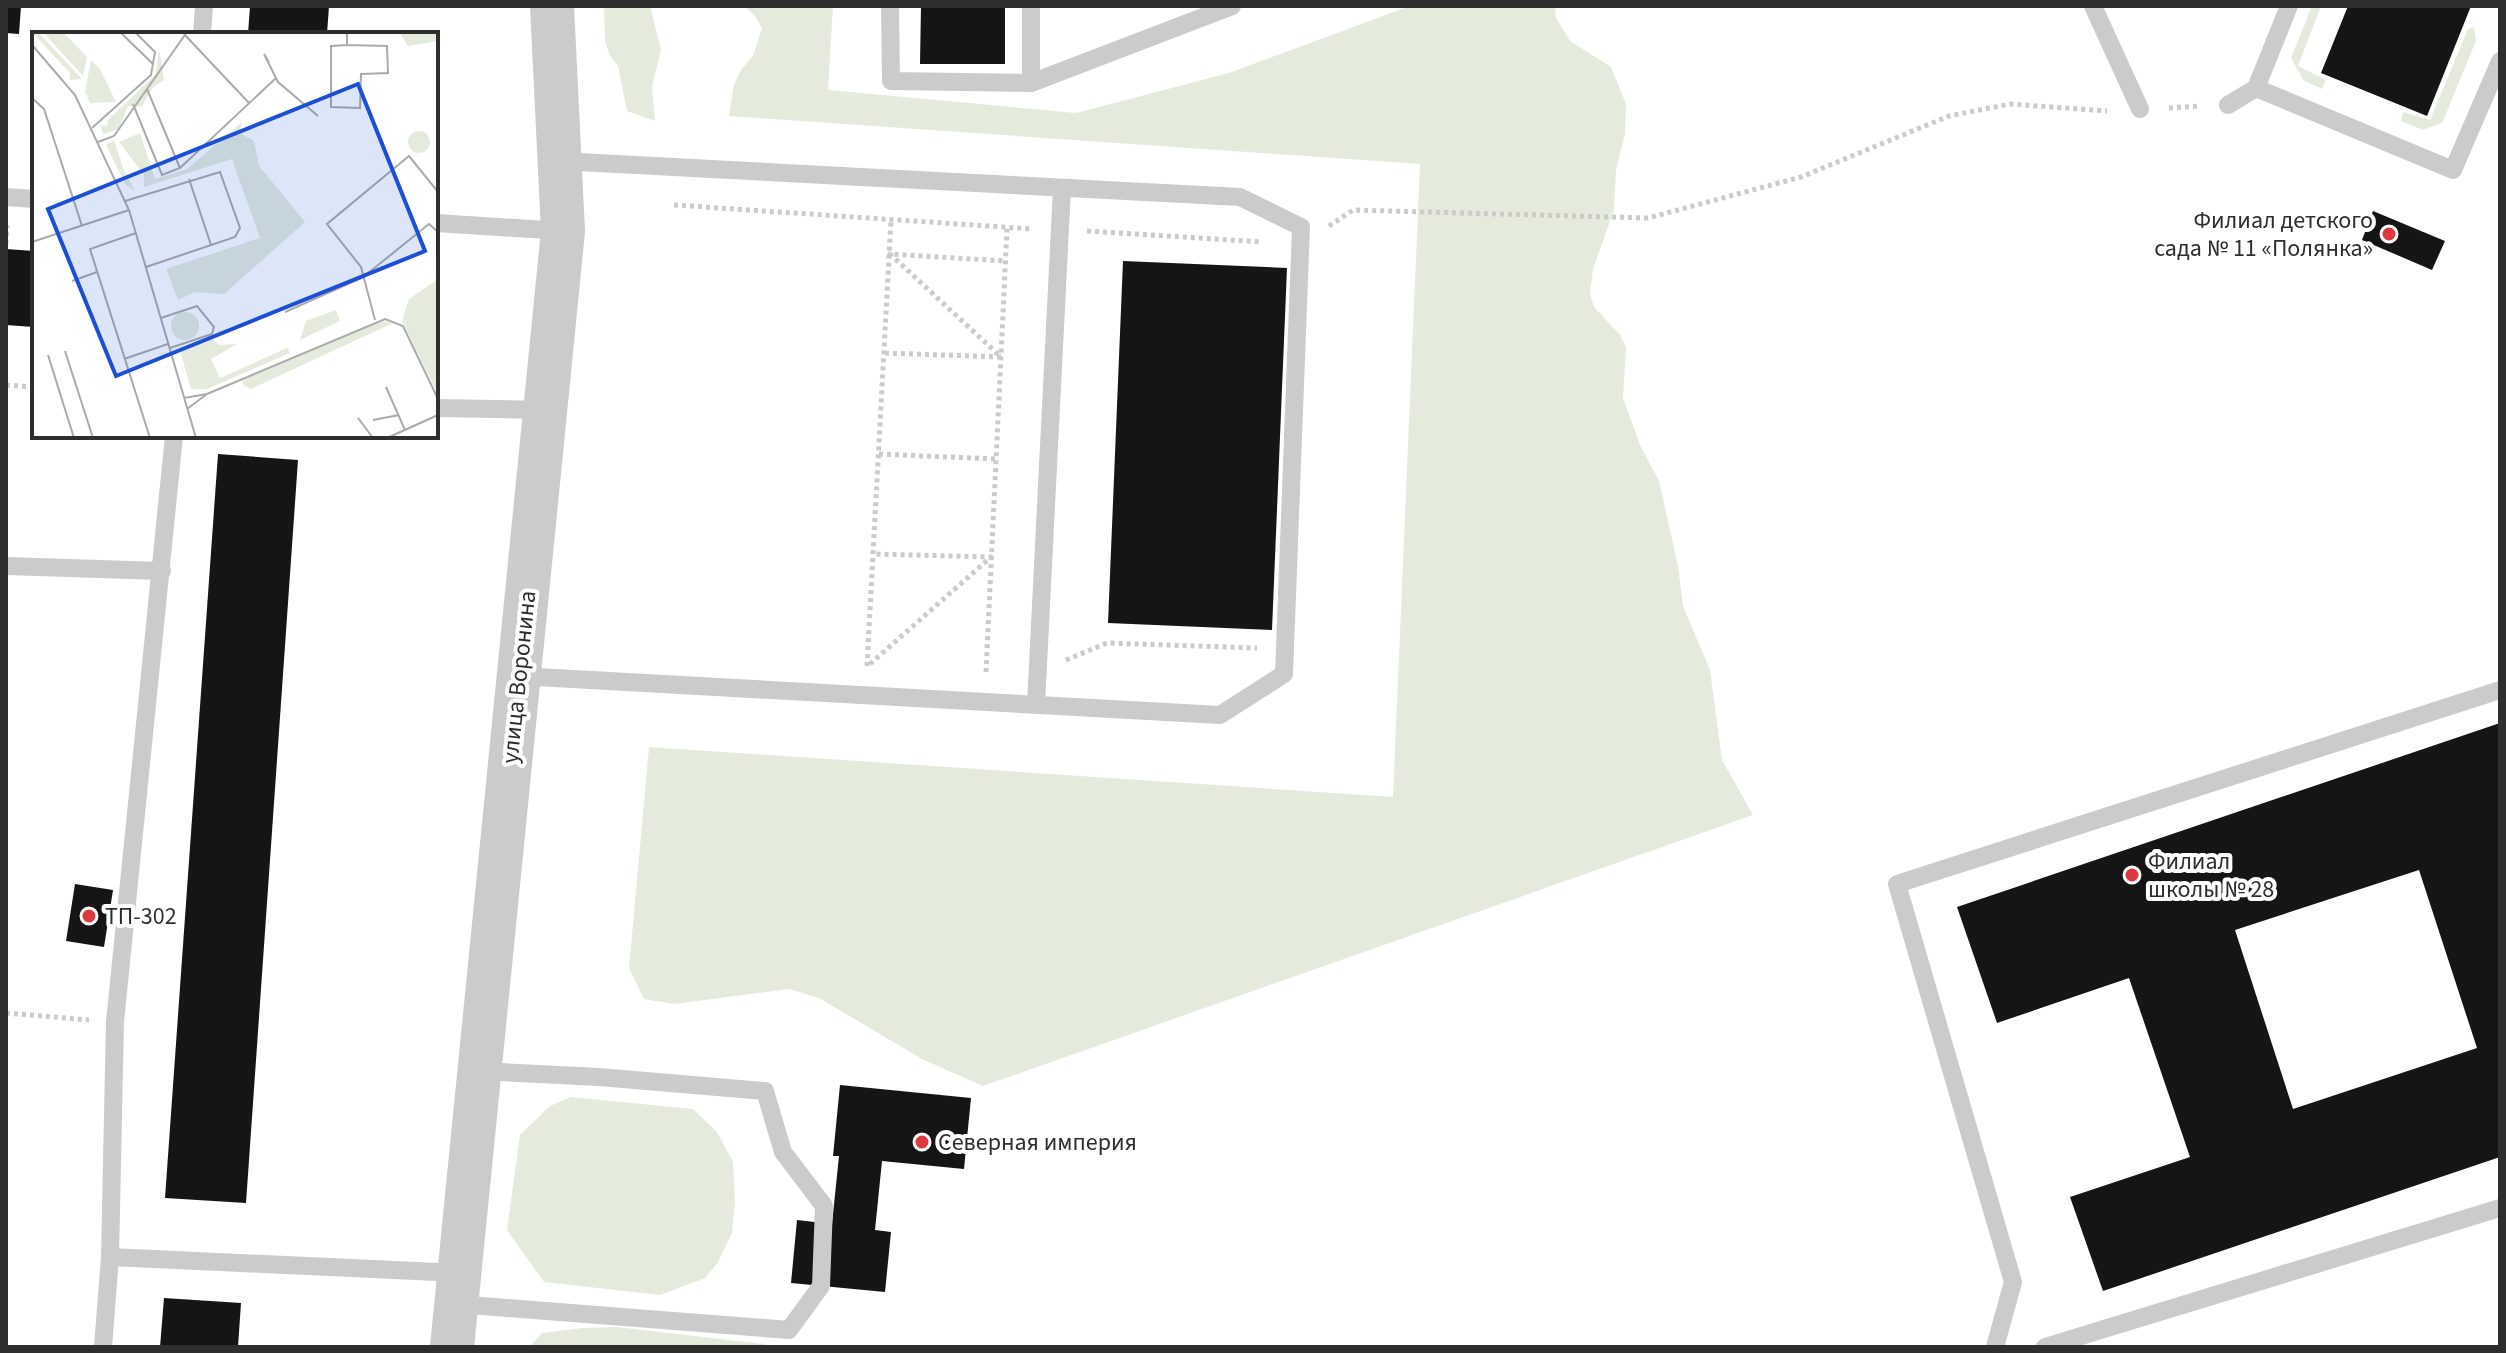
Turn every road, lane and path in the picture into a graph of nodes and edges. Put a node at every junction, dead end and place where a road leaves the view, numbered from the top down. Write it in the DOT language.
graph roads {
  1 [pos="204,6"];
  2 [pos="552,6"];
  3 [pos="890,6"];
  4 [pos="1031,6"];
  5 [pos="1232,6"];
  6 [pos="2093,6"];
  7 [pos="2289,6"];
  8 [pos="202,32"];
  9 [pos="2500,61"];
  10 [pos="1031,83"];
  11 [pos="2256,88"];
  12 [pos="2228,105"];
  13 [pos="2140,109"];
  14 [pos="560,161"];
  15 [pos="1062,188"];
  16 [pos="6,197"];
  17 [pos="32,199"];
  18 [pos="674,205"];
  19 [pos="891,220"];
  20 [pos="438,223"];
  21 [pos="1007,229"];
  22 [pos="1060,229"];
  23 [pos="563,231"];
  24 [pos="1300,245"];
  25 [pos="890,254"];
  26 [pos="1005,261"];
  27 [pos="885,353"];
  28 [pos="1001,357"];
  29 [pos="6,385"];
  30 [pos="32,387"];
  31 [pos="438,408"];
  32 [pos="545,410"];
  33 [pos="174,438"];
  34 [pos="879,454"];
  35 [pos="996,459"];
  36 [pos="873,554"];
  37 [pos="991,557"];
  38 [pos="6,566"];
  39 [pos="162,571"];
  40 [pos="1285,649"];
  41 [pos="867,667"];
  42 [pos="882,668"];
  43 [pos="971,671"];
  44 [pos="1038,671"];
  45 [pos="986,672"];
  46 [pos="519,676"];
  47 [pos="2500,690"];
  48 [pos="1036,705"];
  49 [pos="6,1013"];
  50 [pos="115,1022"];
  51 [pos="479,1071"];
  52 [pos="2500,1208"];
  53 [pos="110,1257"];
  54 [pos="458,1288"];
  55 [pos="103,1347"];
  56 [pos="452,1347"];
  57 [pos="1995,1347"];
  58 [pos="2045,1347"];
  1 -- 8 [label="lane"];
  2 -- 14 [label="street, улица Воронина"];
  3 -- 10 [label="lane"];
  4 -- 10 [label="lane"];
  5 -- 10 [label="lane"];
  6 -- 13 [label="lane"];
  7 -- 11 [label="lane"];
  9 -- 11 [label="lane"];
  11 -- 12 [label="lane"];
  12 -- 13 [label="path"];
  13 -- 24 [label="path"];
  14 -- 15 [label="lane"];
  14 -- 23 [label="street, улица Воронина"];
  15 -- 22 [label="lane"];
  15 -- 24 [label="lane"];
  16 -- 17 [label="lane"];
  18 -- 19 [label="path"];
  19 -- 21 [label="path"];
  19 -- 25 [label="path"];
  20 -- 23 [label="lane"];
  21 -- 22 [label="path"];
  21 -- 26 [label="path"];
  22 -- 24 [label="path"];
  22 -- 44 [label="lane"];
  23 -- 32 [label="street, улица Воронина"];
  24 -- 40 [label="lane"];
  25 -- 26 [label="path"];
  25 -- 27 [label="path"];
  25 -- 28 [label="path"];
  26 -- 28 [label="path"];
  27 -- 28 [label="path"];
  27 -- 34 [label="path"];
  28 -- 35 [label="path"];
  29 -- 30 [label="path"];
  31 -- 32 [label="lane"];
  32 -- 46 [label="street, улица Воронина"];
  33 -- 39 [label="lane"];
  34 -- 35 [label="path"];
  34 -- 36 [label="path"];
  35 -- 37 [label="path"];
  36 -- 37 [label="path"];
  36 -- 41 [label="path"];
  37 -- 41 [label="path"];
  37 -- 45 [label="path"];
  38 -- 39 [label="lane"];
  39 -- 50 [label="lane"];
  40 -- 44 [label="path"];
  40 -- 48 [label="lane"];
  41 -- 42 [label="path"];
  43 -- 45 [label="path"];
  44 -- 45 [label="path"];
  44 -- 48 [label="lane"];
  46 -- 48 [label="lane"];
  46 -- 51 [label="street, улица Воронина"];
  47 -- 57 [label="lane"];
  49 -- 50 [label="path"];
  50 -- 53 [label="lane"];
  51 -- 54 [label="street, улица Воронина"];
  51 -- 54 [label="lane"];
  52 -- 58 [label="lane"];
  53 -- 54 [label="lane"];
  53 -- 55 [label="lane"];
  54 -- 56 [label="street, улица Воронина"];
}
